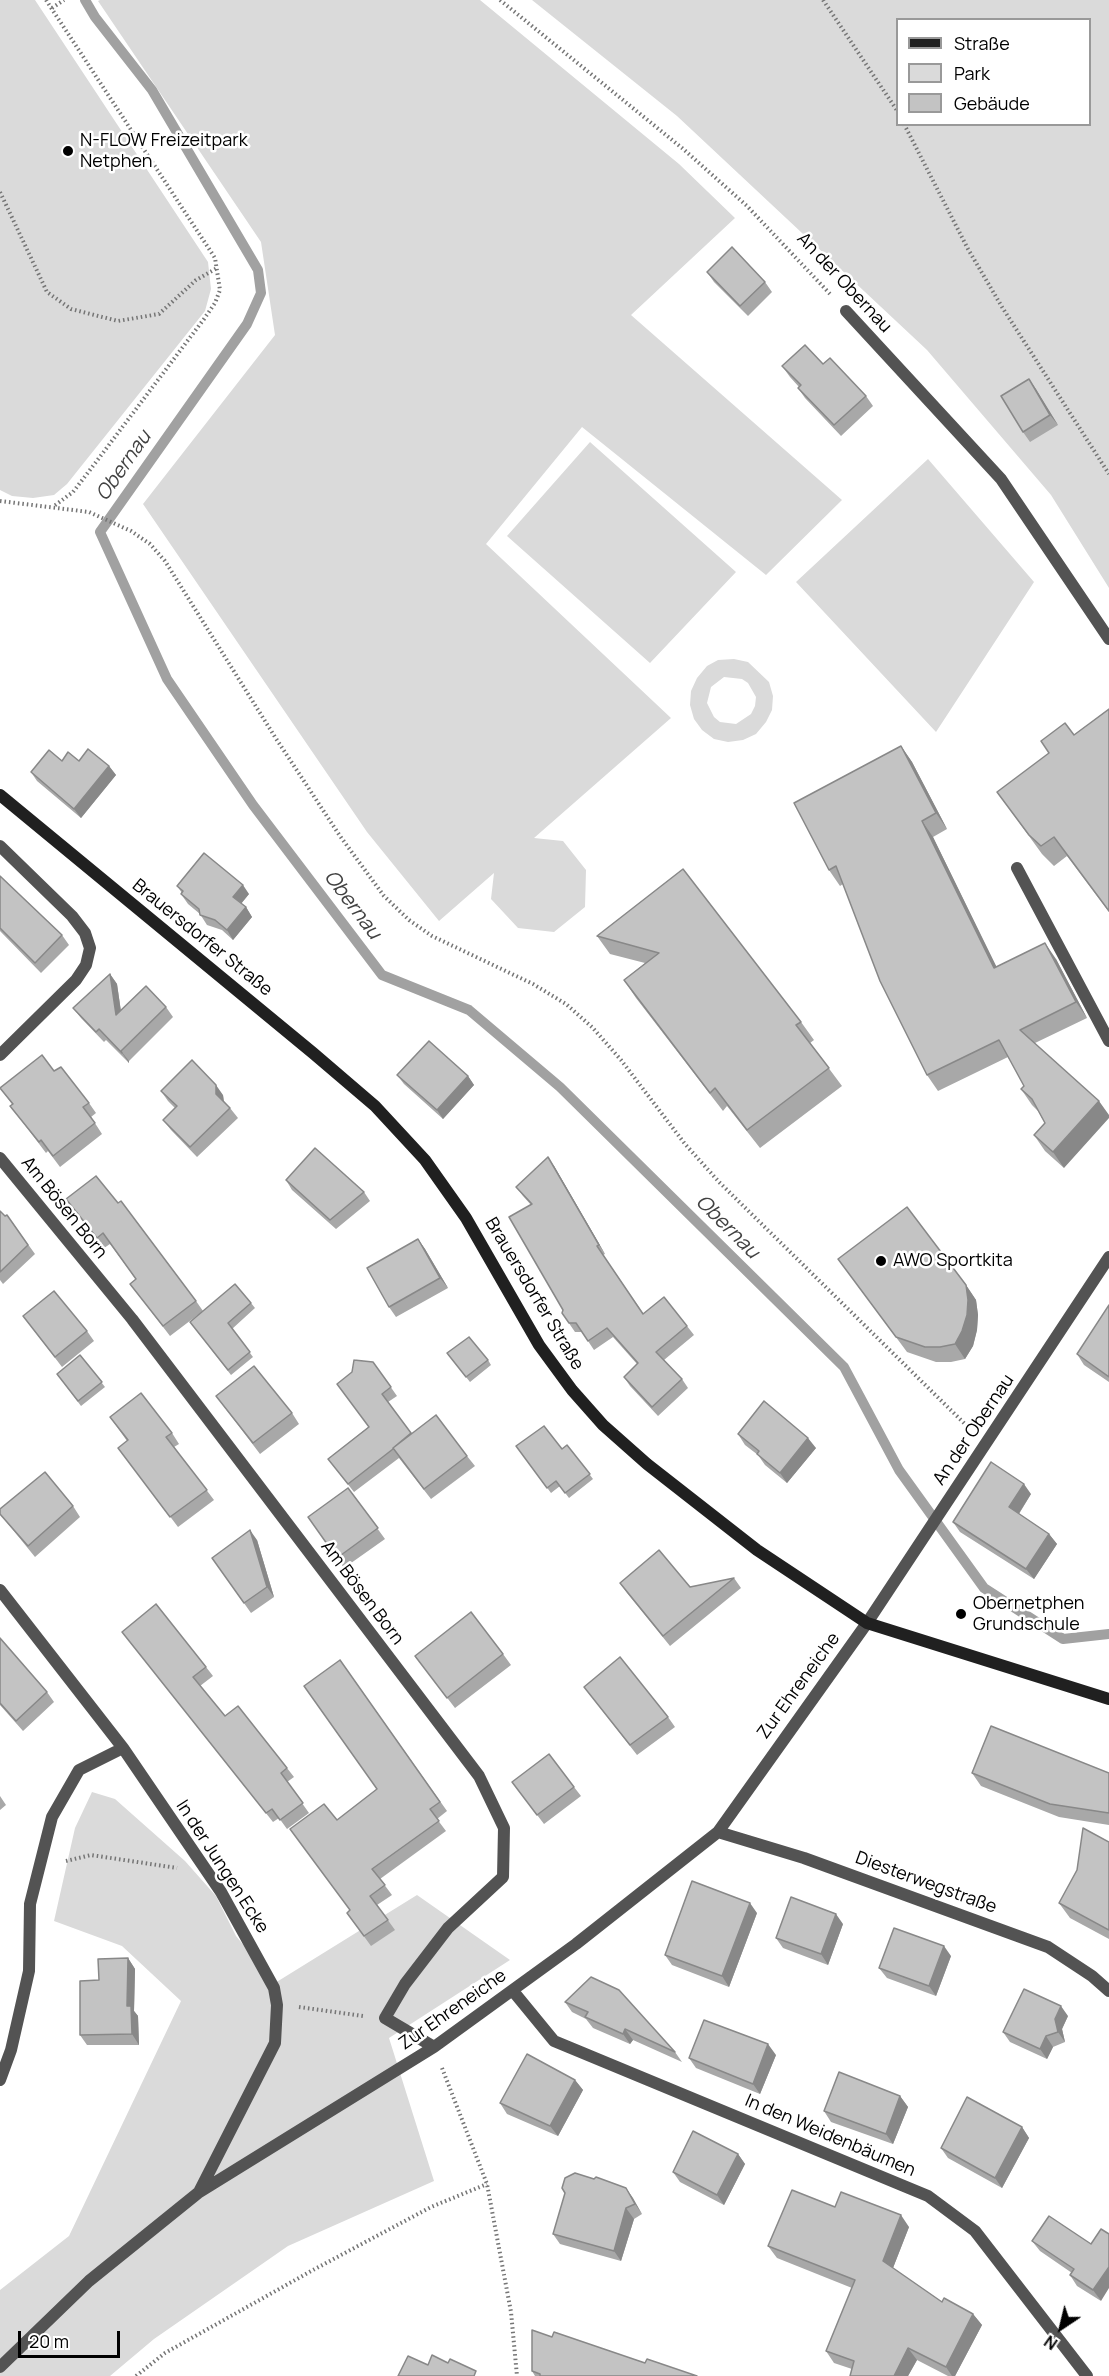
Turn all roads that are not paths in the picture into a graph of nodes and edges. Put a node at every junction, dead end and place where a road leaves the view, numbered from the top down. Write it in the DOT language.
graph roads {
  1 [pos="846,311"];
  2 [pos="1109,639"];
  3 [pos="0,795"];
  4 [pos="0,846"];
  5 [pos="1017,868"];
  6 [pos="1109,1041"];
  7 [pos="0,1055"];
  8 [pos="0,1158"];
  9 [pos="1109,1257"];
  10 [pos="0,1590"];
  11 [pos="867,1623"];
  12 [pos="1109,1699"];
  13 [pos="123,1748"];
  14 [pos="718,1832"];
  15 [pos="1109,1991"];
  16 [pos="513,1992"];
  17 [pos="434,2047"];
  18 [pos="0,2080"];
  19 [pos="198,2193"];
  20 [pos="0,2367"];
  21 [pos="1087,2376"];
  1 -- 2 [label="street, An der Obernau"];
  3 -- 11 [label="street, Brauersdorfer Straße"];
  4 -- 7 [label="street"];
  5 -- 6 [label="street"];
  8 -- 17 [label="street, Am Bösen Born"];
  9 -- 11 [label="street, An der Obernau"];
  10 -- 13 [label="street, In der Jungen Ecke"];
  11 -- 12 [label="street, Brauersdorfer Straße"];
  11 -- 14 [label="street, Zur Ehreneiche"];
  13 -- 18 [label="street"];
  13 -- 19 [label="street, In der Jungen Ecke"];
  14 -- 15 [label="street, Diesterwegstraße"];
  14 -- 16 [label="street, Zur Ehreneiche"];
  16 -- 17 [label="street, Zur Ehreneiche"];
  16 -- 21 [label="street, In den Weidenbäumen"];
  17 -- 19 [label="street, Zur Ehreneiche"];
  19 -- 20 [label="street, Zur Ehreneiche"];
}
